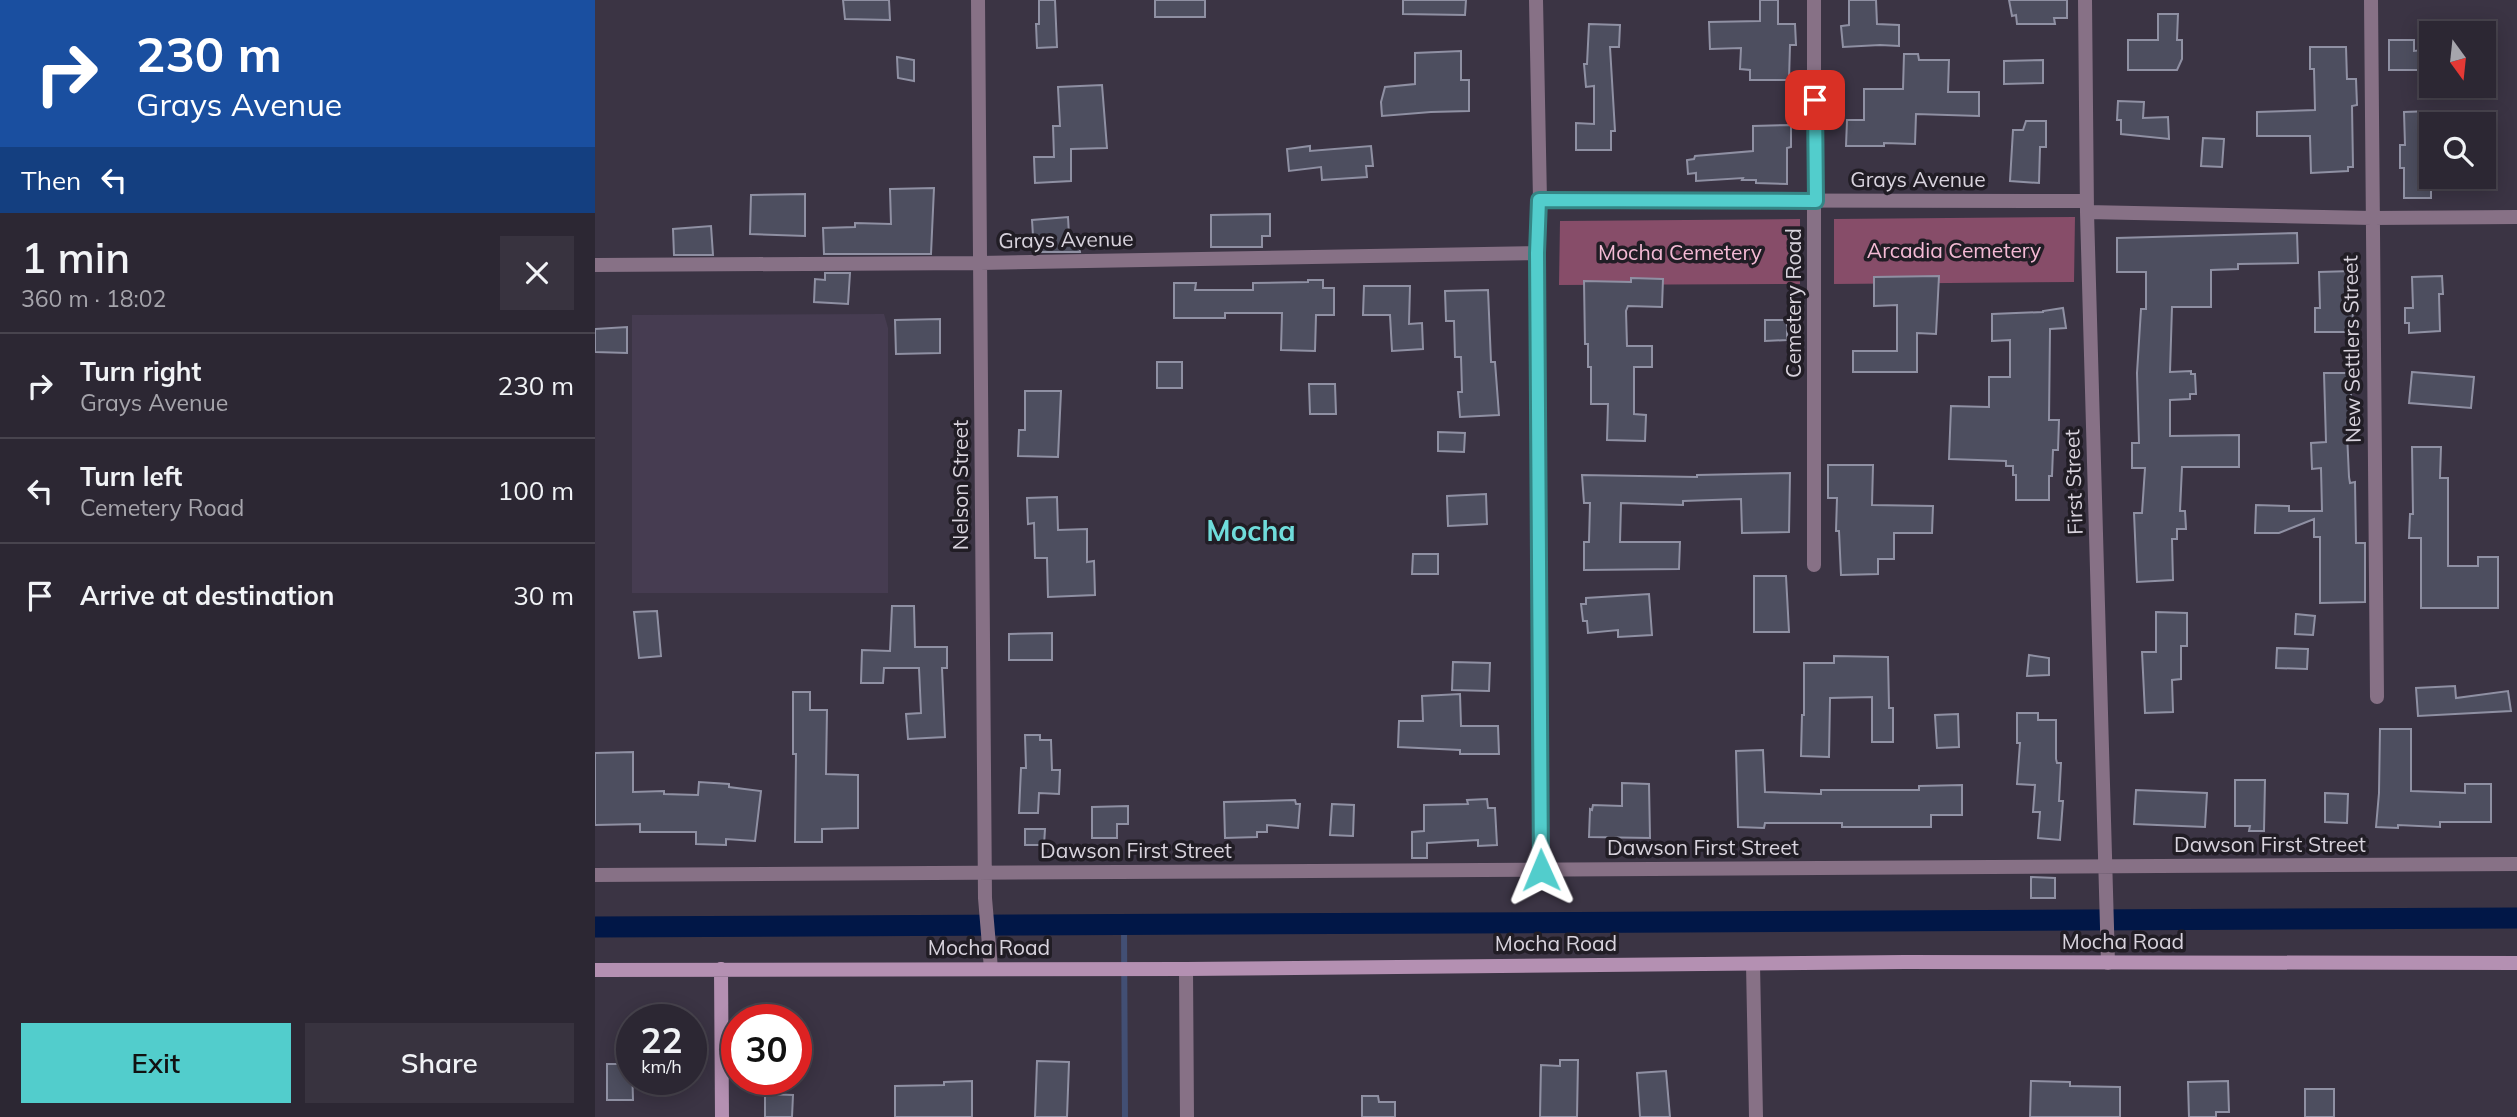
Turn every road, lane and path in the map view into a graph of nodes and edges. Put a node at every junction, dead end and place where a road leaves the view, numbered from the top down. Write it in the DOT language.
graph roads {
  1 [pos="978,0"];
  2 [pos="1537,0"];
  3 [pos="1815,0"];
  4 [pos="2085,0"];
  5 [pos="2371,0"];
  6 [pos="1539,200"];
  7 [pos="1816,201"];
  8 [pos="2087,206"];
  9 [pos="2517,217"];
  10 [pos="2372,218"];
  11 [pos="1537,253"];
  12 [pos="980,263"];
  13 [pos="595,265"];
  14 [pos="1814,565"];
  15 [pos="2377,697"];
  16 [pos="2517,864"];
  17 [pos="2105,867"];
  18 [pos="1541,870"];
  19 [pos="985,873"];
  20 [pos="595,875"];
  21 [pos="2108,963"];
  22 [pos="2517,963"];
  23 [pos="1753,964"];
  24 [pos="1186,968"];
  25 [pos="721,969"];
  26 [pos="991,969"];
  27 [pos="595,970"];
  28 [pos="722,1117"];
  29 [pos="1187,1117"];
  30 [pos="1756,1117"];
  1 -- 12 [label="street, Nelson Street"];
  2 -- 6 [label="street"];
  3 -- 7 [label="street, Cemetery Road"];
  4 -- 8 [label="street, First Street"];
  5 -- 10 [label="street, New Settlers Street"];
  6 -- 7 [label="street, Grays Avenue"];
  6 -- 11 [label="street"];
  7 -- 8 [label="street, Grays Avenue"];
  7 -- 14 [label="street, Cemetery Road"];
  8 -- 10 [label="street, Grays Avenue"];
  8 -- 17 [label="street, First Street"];
  9 -- 10 [label="street, Grays Avenue"];
  10 -- 15 [label="street, New Settlers Street"];
  11 -- 12 [label="street, Grays Avenue"];
  11 -- 18 [label="street"];
  12 -- 13 [label="street, Grays Avenue"];
  12 -- 19 [label="street, Nelson Street"];
  16 -- 17 [label="street, Dawson First Street"];
  17 -- 18 [label="street, Dawson First Street"];
  17 -- 21 [label="street, First Street"];
  18 -- 19 [label="street, Dawson First Street"];
  19 -- 20 [label="street, Dawson First Street"];
  19 -- 26 [label="street, Nelson Street"];
  21 -- 22 [label="street, Mocha Road"];
  21 -- 23 [label="street, Mocha Road"];
  23 -- 24 [label="street, Mocha Road"];
  23 -- 30 [label="street"];
  24 -- 26 [label="street, Mocha Road"];
  24 -- 29 [label="street"];
  25 -- 26 [label="street, Mocha Road"];
  25 -- 27 [label="street, Mocha Road"];
  25 -- 28 [label="street"];
}
